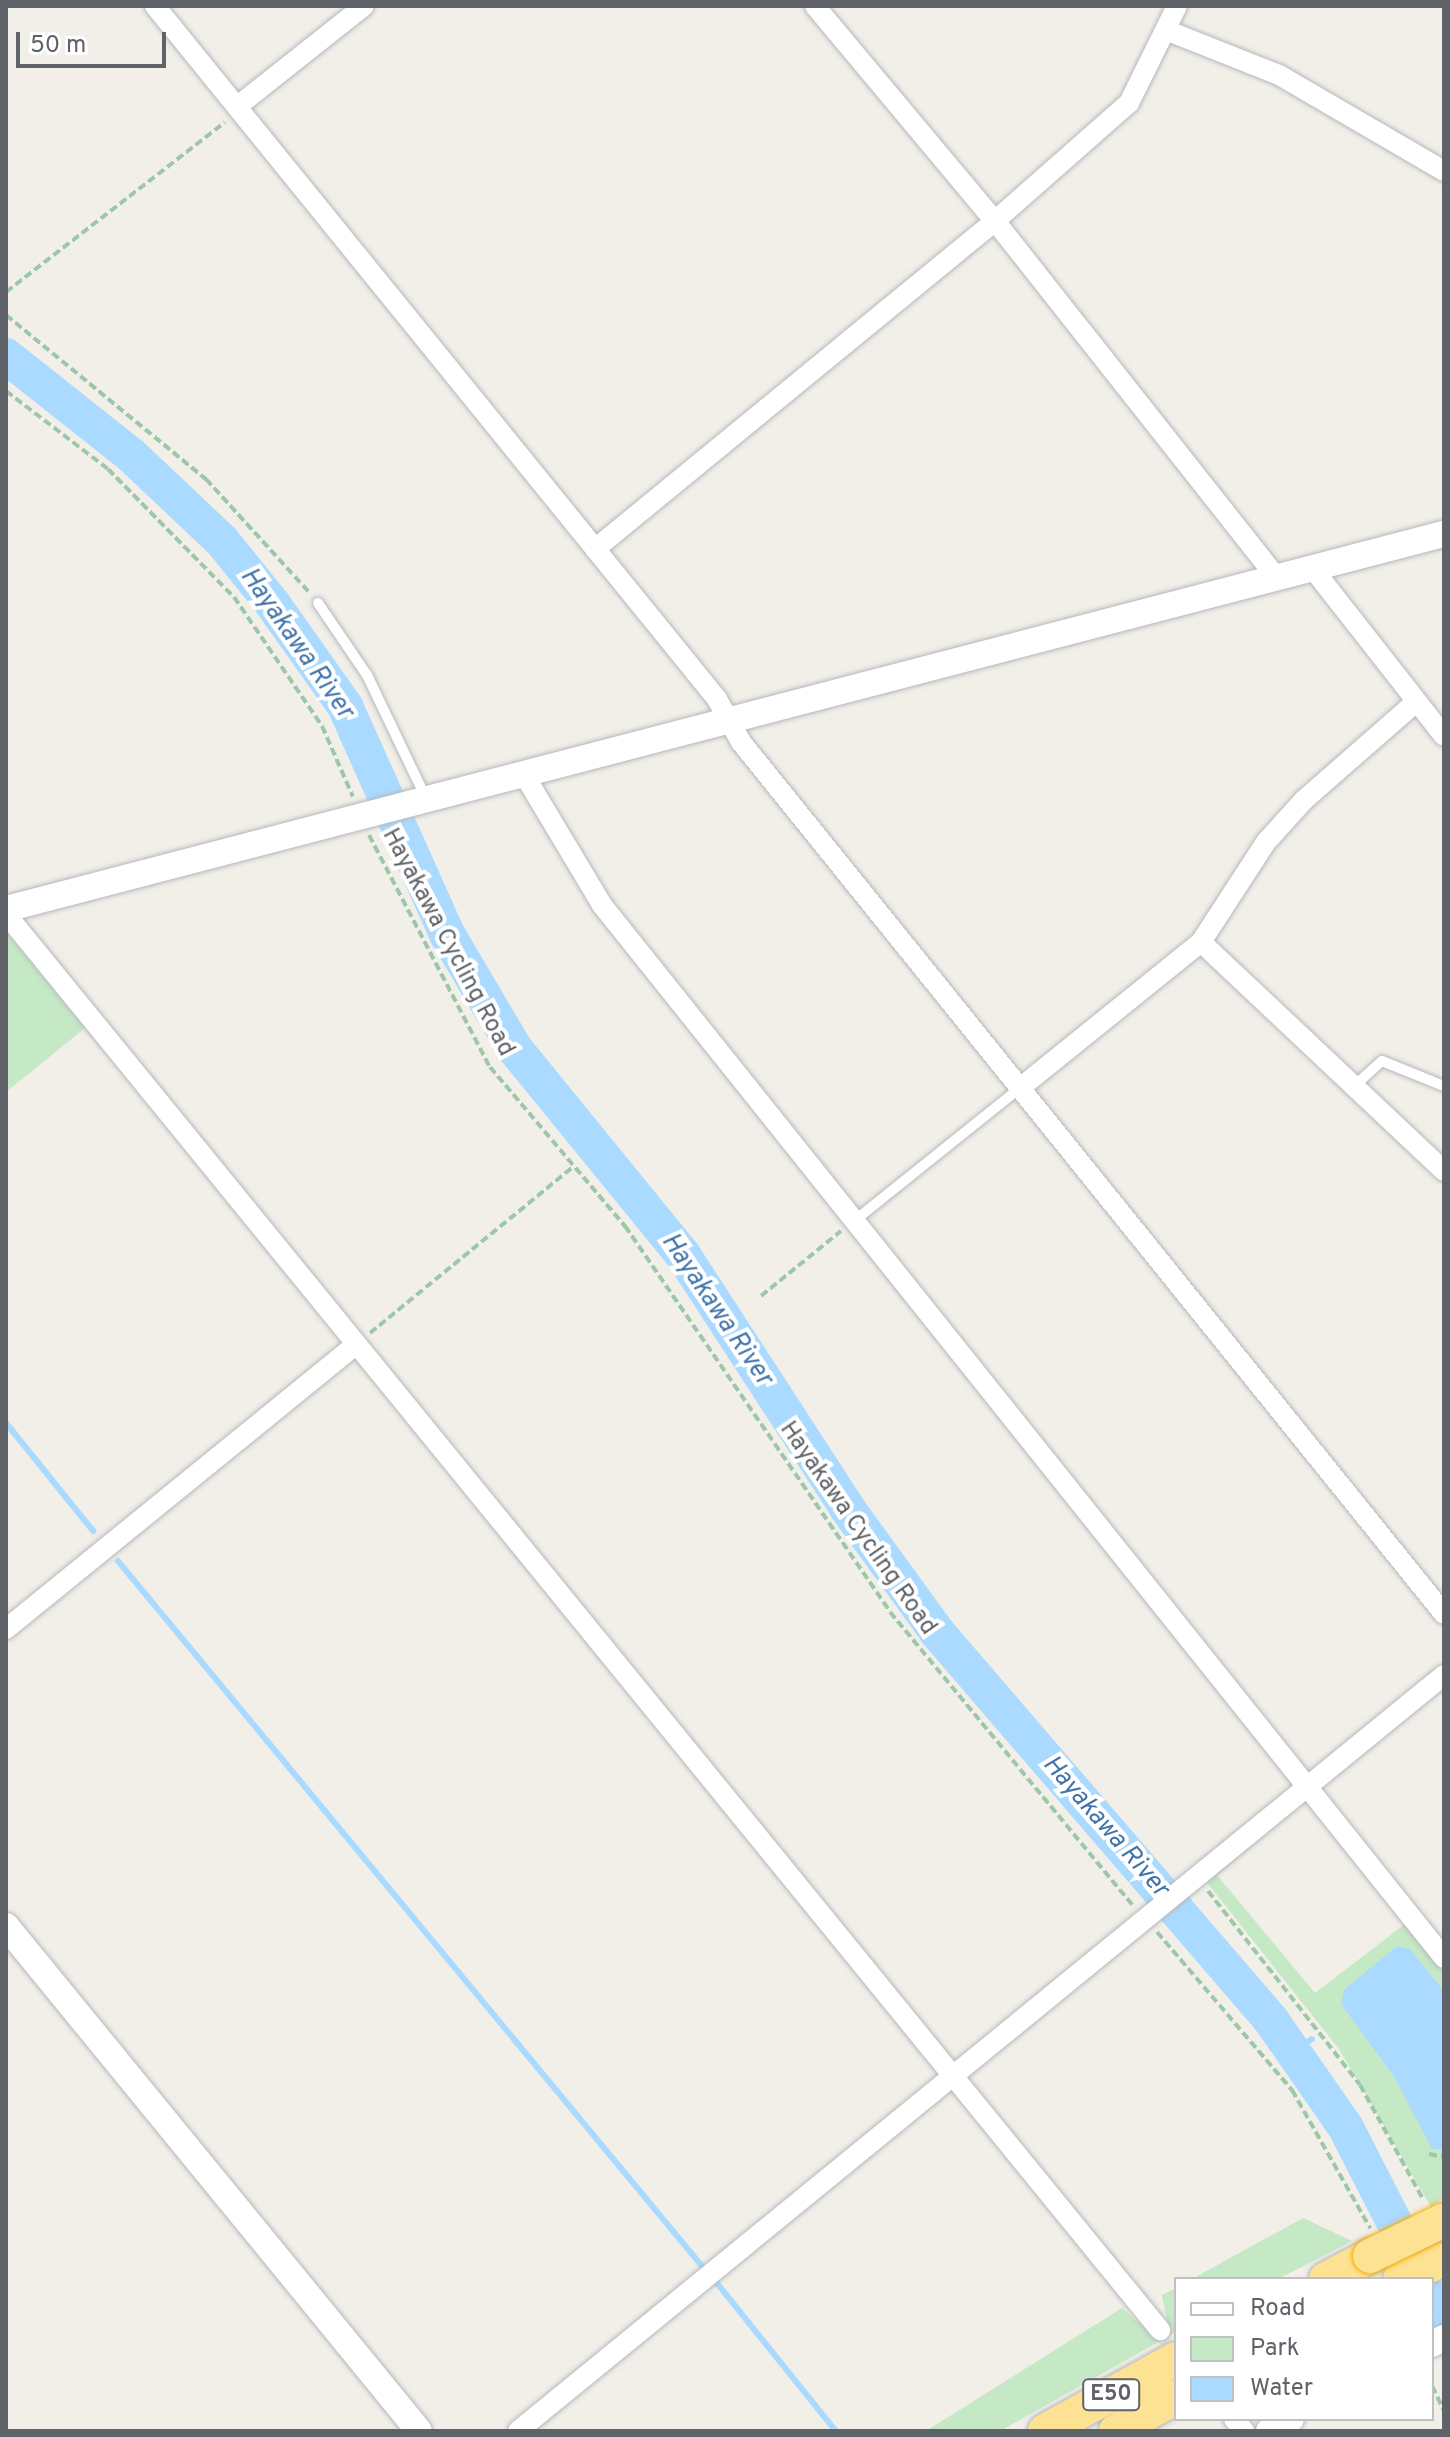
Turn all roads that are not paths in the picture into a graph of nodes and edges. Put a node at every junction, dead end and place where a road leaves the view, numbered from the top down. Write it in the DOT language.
graph roads {
  1 [pos="155,6"];
  2 [pos="364,6"];
  3 [pos="815,6"];
  4 [pos="1177,6"];
  5 [pos="1168,31"];
  6 [pos="239,105"];
  7 [pos="1444,171"];
  8 [pos="995,221"];
  9 [pos="1444,534"];
  10 [pos="595,549"];
  11 [pos="1313,569"];
  12 [pos="1276,577"];
  13 [pos="318,603"];
  14 [pos="1416,702"];
  15 [pos="728,720"];
  16 [pos="1444,736"];
  17 [pos="523,773"];
  18 [pos="424,799"];
  19 [pos="6,912"];
  20 [pos="1201,942"];
  21 [pos="1444,1086"];
  22 [pos="1020,1088"];
  23 [pos="1350,1089"];
  24 [pos="1441,1162"];
  25 [pos="852,1222"];
  26 [pos="356,1345"];
  27 [pos="1444,1614"];
  28 [pos="6,1629"];
  29 [pos="1444,1675"];
  30 [pos="1305,1787"];
  31 [pos="6,1926"];
  32 [pos="1444,1958"];
  33 [pos="953,2072"];
  34 [pos="1438,2217"];
  35 [pos="1444,2259"];
  36 [pos="1329,2277"];
  37 [pos="1404,2277"];
  38 [pos="1168,2344"];
  39 [pos="1174,2398"];
  40 [pos="1287,2421"];
  41 [pos="419,2431"];
  42 [pos="518,2431"];
  43 [pos="1045,2431"];
  44 [pos="1116,2431"];
  45 [pos="1269,2431"];
  1 -- 6 [label="street"];
  2 -- 6 [label="street"];
  3 -- 8 [label="street"];
  4 -- 5 [label="street"];
  5 -- 7 [label="street"];
  5 -- 8 [label="street"];
  6 -- 10 [label="street"];
  8 -- 10 [label="street"];
  8 -- 12 [label="street"];
  9 -- 11 [label="street"];
  10 -- 15 [label="street"];
  11 -- 12 [label="street"];
  11 -- 14 [label="street"];
  12 -- 15 [label="street"];
  13 -- 18 [label="lane"];
  14 -- 16 [label="street"];
  14 -- 20 [label="street"];
  15 -- 17 [label="street"];
  15 -- 22 [label="street"];
  17 -- 18 [label="street"];
  17 -- 25 [label="street"];
  18 -- 19 [label="street"];
  19 -- 26 [label="street"];
  20 -- 22 [label="street"];
  20 -- 23 [label="street"];
  21 -- 23 [label="lane"];
  22 -- 25 [label="lane"];
  22 -- 27 [label="street"];
  23 -- 24 [label="street"];
  25 -- 30 [label="street"];
  26 -- 28 [label="street"];
  26 -- 33 [label="street"];
  29 -- 30 [label="street"];
  30 -- 32 [label="street"];
  30 -- 33 [label="street"];
  31 -- 41 [label="street"];
  33 -- 38 [label="street"];
  33 -- 42 [label="street"];
  34 -- 36 [label="highway, bridge"];
  35 -- 37 [label="highway"];
  38 -- 43 [label="highway, E50"];
  39 -- 44 [label="highway, E50"];
  40 -- 45 [label="street"];
}
